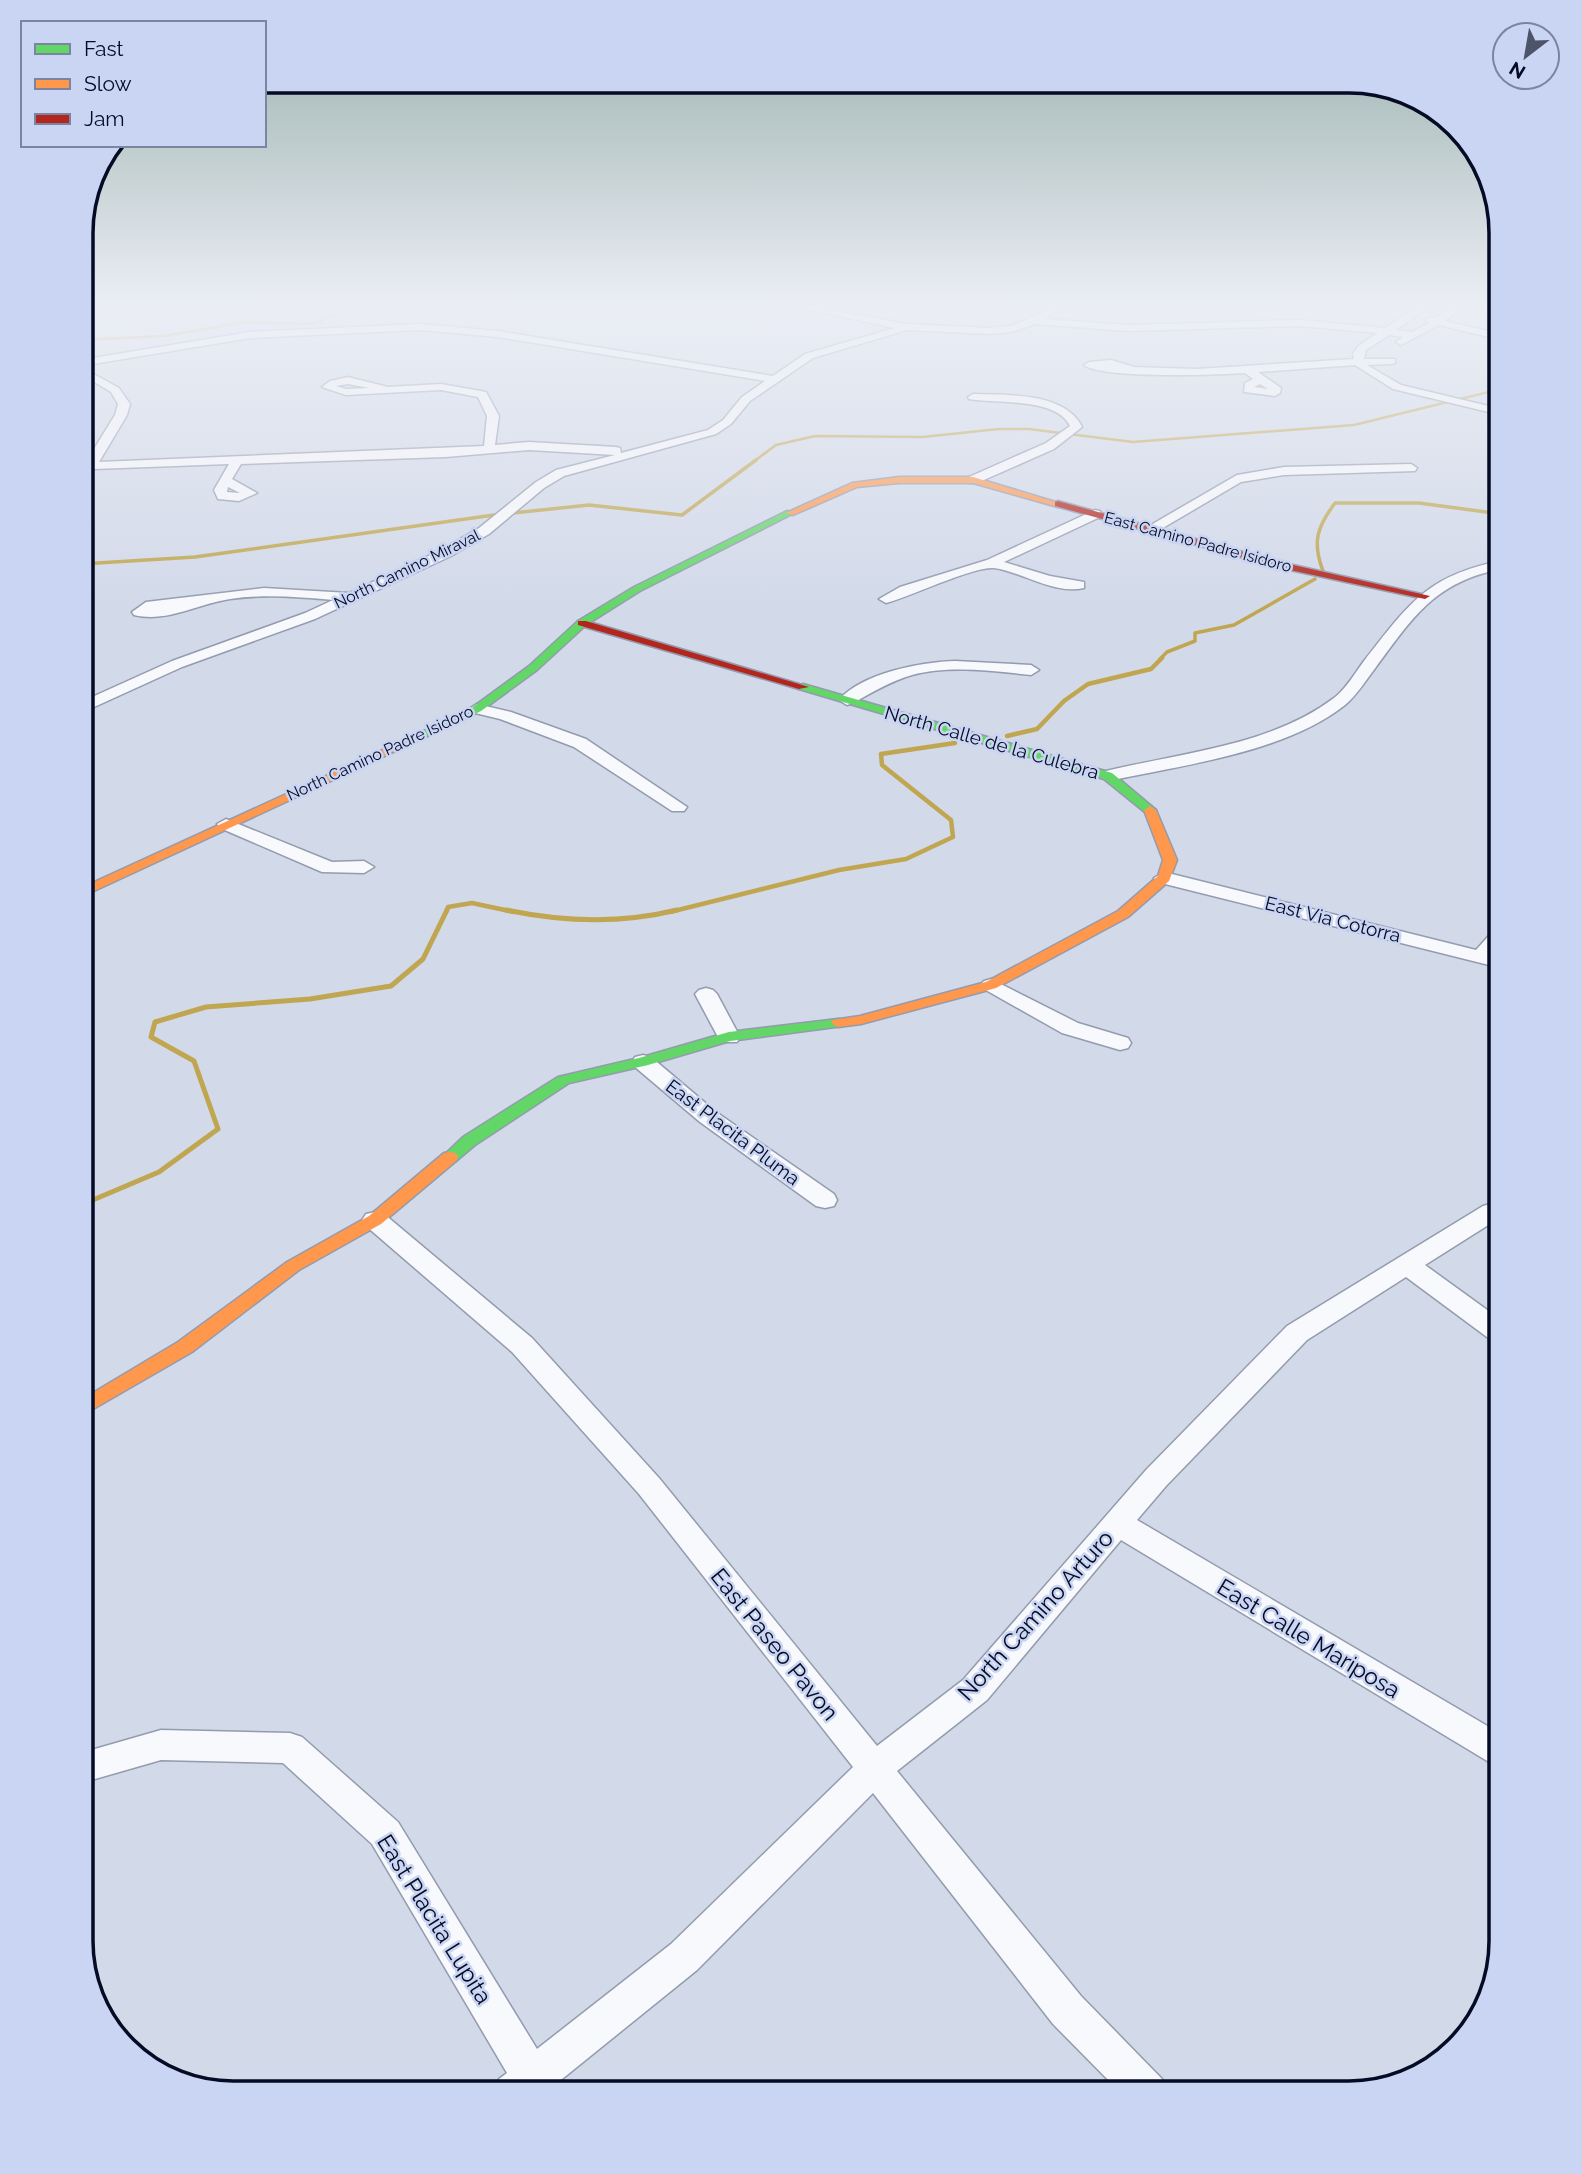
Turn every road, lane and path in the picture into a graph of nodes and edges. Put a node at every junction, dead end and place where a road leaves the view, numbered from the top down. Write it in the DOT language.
graph roads {
  1 [pos="123,408"];
  2 [pos="489,408"];
  3 [pos="737,408"];
  4 [pos="1052,408"];
  5 [pos="489,450"];
  6 [pos="629,454"];
  7 [pos="93,456"];
  8 [pos="236,461"];
  9 [pos="93,466"];
  10 [pos="1412,468"];
  11 [pos="973,480"];
  12 [pos="226,481"];
  13 [pos="1095,514"];
  14 [pos="1151,529"];
  15 [pos="992,563"];
  16 [pos="1489,566"];
  17 [pos="1079,585"];
  18 [pos="1424,596"];
  19 [pos="352,597"];
  20 [pos="209,599"];
  21 [pos="886,599"];
  22 [pos="582,623"];
  23 [pos="1031,670"];
  24 [pos="847,700"];
  25 [pos="93,702"];
  26 [pos="477,709"];
  27 [pos="1108,776"];
  28 [pos="678,807"];
  29 [pos="226,824"];
  30 [pos="364,867"];
  31 [pos="1164,878"];
  32 [pos="93,887"];
  33 [pos="1489,948"];
  34 [pos="1482,955"];
  35 [pos="1489,957"];
  36 [pos="991,985"];
  37 [pos="706,994"];
  38 [pos="729,1037"];
  39 [pos="1120,1043"];
  40 [pos="643,1062"];
  41 [pos="825,1200"];
  42 [pos="1489,1214"];
  43 [pos="375,1220"];
  44 [pos="1407,1265"];
  45 [pos="1489,1324"];
  46 [pos="93,1402"];
  47 [pos="1117,1523"];
  48 [pos="1489,1743"];
  49 [pos="93,1764"];
  50 [pos="875,1768"];
  51 [pos="520,2081"];
  52 [pos="529,2081"];
  53 [pos="1135,2081"];
  1 -- 7 [label="street"];
  2 -- 5 [label="street"];
  3 -- 6 [label="street, North Camino Miraval"];
  4 -- 11 [label="street"];
  5 -- 6 [label="street"];
  5 -- 8 [label="street"];
  6 -- 19 [label="street, North Camino Miraval"];
  8 -- 9 [label="street"];
  8 -- 12 [label="street"];
  10 -- 14 [label="street"];
  11 -- 13 [label="street, East Camino Padre Isidoro"];
  11 -- 22 [label="street, North Camino Padre Isidoro"];
  13 -- 14 [label="street, East Camino Padre Isidoro"];
  13 -- 15 [label="street"];
  14 -- 18 [label="street, East Camino Padre Isidoro"];
  15 -- 17 [label="street"];
  15 -- 21 [label="street"];
  16 -- 18 [label="street"];
  18 -- 27 [label="street"];
  19 -- 20 [label="street"];
  19 -- 25 [label="street, North Camino Miraval"];
  22 -- 24 [label="street, North Calle de la Culebra"];
  22 -- 26 [label="street, North Camino Padre Isidoro"];
  23 -- 24 [label="street"];
  24 -- 27 [label="street, North Calle de la Culebra"];
  26 -- 28 [label="street"];
  26 -- 29 [label="street, North Camino Padre Isidoro"];
  27 -- 31 [label="street, North Calle de la Culebra"];
  29 -- 30 [label="street"];
  29 -- 32 [label="street, North Camino Padre Isidoro"];
  31 -- 34 [label="street, East Via Cotorra"];
  31 -- 36 [label="street"];
  33 -- 34 [label="street"];
  34 -- 35 [label="street, East Via Cotorra"];
  36 -- 38 [label="street"];
  36 -- 39 [label="street"];
  37 -- 38 [label="street"];
  38 -- 40 [label="street"];
  40 -- 41 [label="street, East Placita Pluma"];
  40 -- 43 [label="street"];
  42 -- 44 [label="street, North Camino Arturo"];
  43 -- 46 [label="street"];
  43 -- 50 [label="street, East Paseo Pavon"];
  44 -- 45 [label="street"];
  44 -- 47 [label="street, North Camino Arturo"];
  47 -- 48 [label="street, East Calle Mariposa"];
  47 -- 50 [label="street, North Camino Arturo"];
  49 -- 51 [label="street, East Placita Lupita"];
  50 -- 52 [label="street, North Camino Arturo"];
  50 -- 53 [label="street, East Paseo Pavon"];
}
